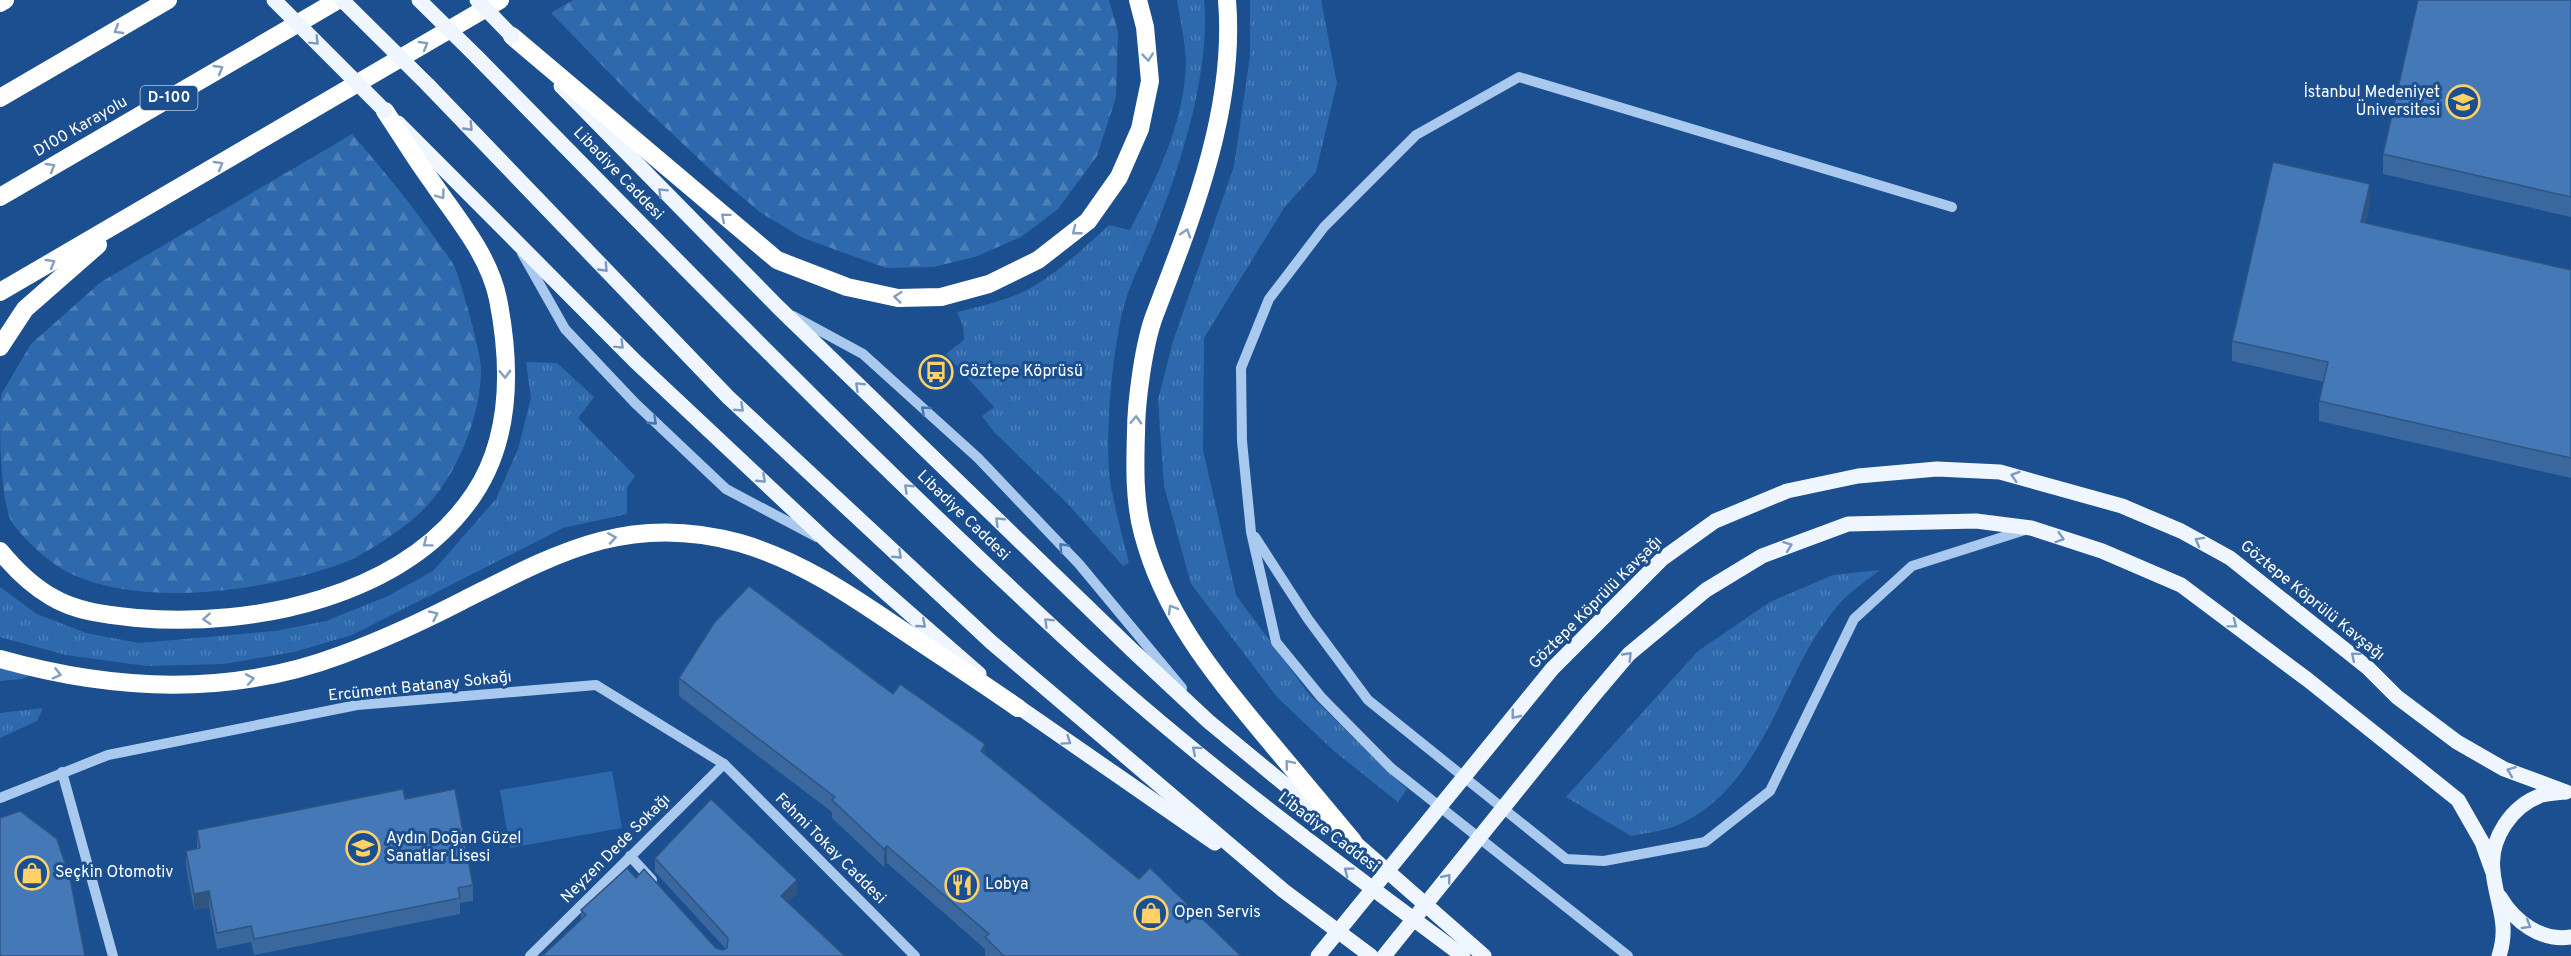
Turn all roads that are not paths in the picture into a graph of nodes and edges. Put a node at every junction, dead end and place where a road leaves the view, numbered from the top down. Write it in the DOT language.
graph roads {
  1 [pos="5,0"];
  2 [pos="168,0"];
  3 [pos="274,0"];
  4 [pos="340,0"];
  5 [pos="419,0"];
  6 [pos="477,0"];
  7 [pos="500,0"];
  8 [pos="1138,0"];
  9 [pos="1227,0"];
  10 [pos="0,3"];
  11 [pos="513,36"];
  12 [pos="0,98"];
  13 [pos="386,111"];
  14 [pos="0,197"];
  15 [pos="1952,207"];
  16 [pos="129,218"];
  17 [pos="516,243"];
  18 [pos="0,292"];
  19 [pos="778,308"];
  20 [pos="0,347"];
  21 [pos="2031,528"];
  22 [pos="1251,532"];
  23 [pos="830,544"];
  24 [pos="0,551"];
  25 [pos="0,659"];
  26 [pos="1018,708"];
  27 [pos="1208,721"];
  28 [pos="724,764"];
  29 [pos="62,772"];
  30 [pos="2568,792"];
  31 [pos="0,798"];
  32 [pos="1353,841"];
  33 [pos="630,856"];
  34 [pos="2492,870"];
  35 [pos="661,890"];
  36 [pos="1284,891"];
  37 [pos="2497,892"];
  38 [pos="2571,936"];
  39 [pos="113,956"];
  40 [pos="530,956"];
  41 [pos="915,956"];
  42 [pos="1318,956"];
  43 [pos="1371,956"];
  44 [pos="1384,956"];
  45 [pos="1463,956"];
  46 [pos="1484,956"];
  47 [pos="1628,956"];
  48 [pos="2499,956"];
  1 -- 10 [label="highway"];
  2 -- 12 [label="highway, one-way"];
  3 -- 13 [label="main road, one-way, bridge"];
  14 -- 4 [label="highway, D100 Karayolu / D-100, one-way"];
  4 -- 36 [label="main road, one-way, bridge"];
  45 -- 5 [label="main road, Libadiye Caddesi, one-way, bridge"];
  6 -- 11 [label="main road, bridge"];
  16 -- 7 [label="highway, one-way"];
  8 -- 11 [label="highway, one-way"];
  32 -- 9 [label="highway, one-way"];
  19 -- 11 [label="main road, one-way"];
  13 -- 17 [label="main road"];
  13 -- 24 [label="highway, one-way"];
  15 -- 22 [label="street"];
  18 -- 16 [label="highway, one-way"];
  16 -- 20 [label="highway"];
  17 -- 23 [label="main road, one-way"];
  17 -- 23 [label="street, one-way"];
  27 -- 19 [label="main road, one-way"];
  27 -- 19 [label="street, one-way"];
  21 -- 22 [label="street"];
  21 -- 34 [label="main road, one-way"];
  44 -- 21 [label="main road, one-way, bridge"];
  22 -- 47 [label="street"];
  23 -- 26 [label="main road, one-way"];
  25 -- 26 [label="highway, one-way"];
  26 -- 36 [label="main road, one-way"];
  27 -- 32 [label="main road"];
  28 -- 29 [label="street, Ercüment Batanay Sokağı"];
  28 -- 33 [label="street, Neyzen Dede Sokağı"];
  28 -- 41 [label="street, Fehmi Tokay Caddesi"];
  29 -- 31 [label="street, Ercüment Batanay Sokağı"];
  29 -- 39 [label="street"];
  30 -- 34 [label="main road"];
  30 -- 42 [label="main road, Göztepe Köprülü Kavşağı, one-way, bridge"];
  32 -- 46 [label="main road"];
  33 -- 35 [label="street"];
  33 -- 40 [label="street, Neyzen Dede Sokağı"];
  34 -- 37 [label="main road"];
  36 -- 43 [label="main road"];
  37 -- 38 [label="main road, one-way"];
  37 -- 48 [label="main road"];
}
